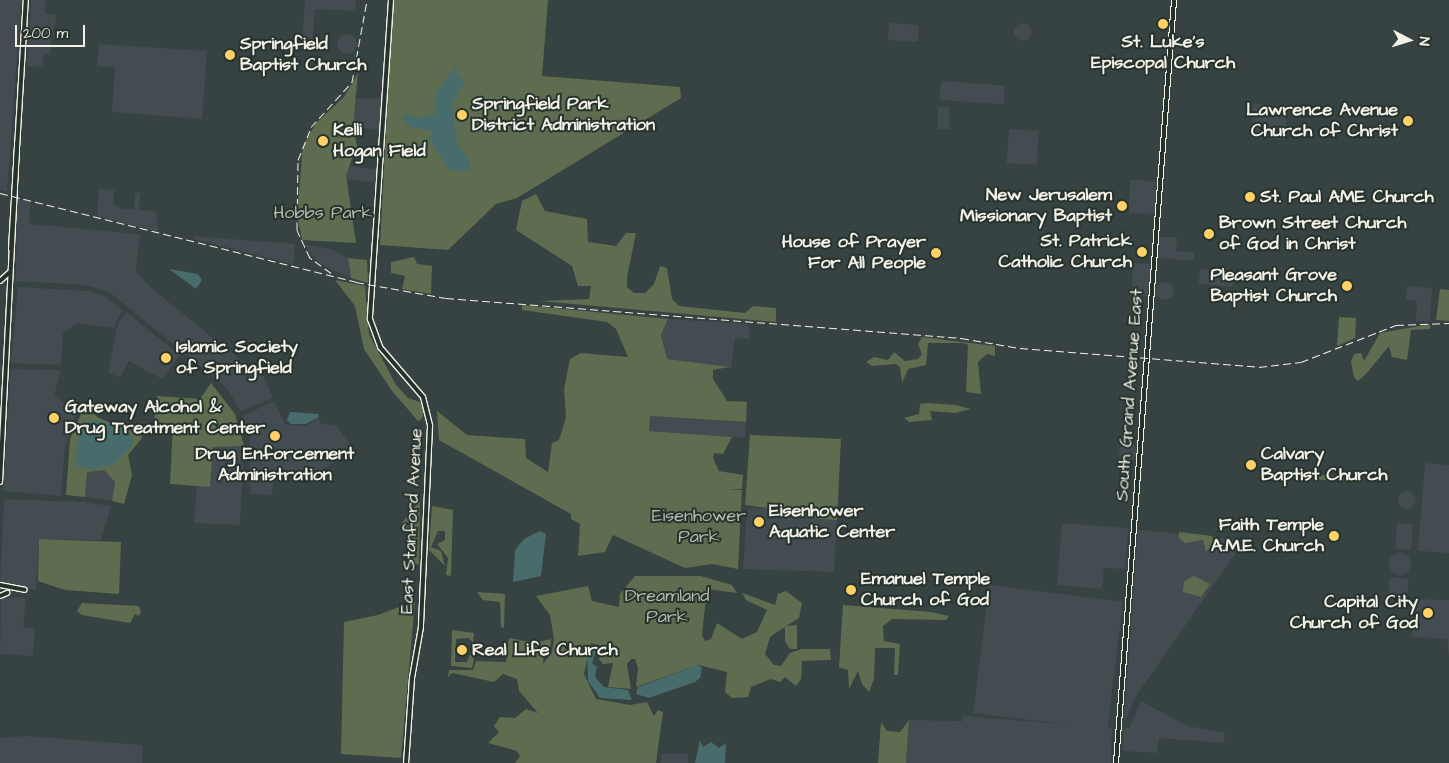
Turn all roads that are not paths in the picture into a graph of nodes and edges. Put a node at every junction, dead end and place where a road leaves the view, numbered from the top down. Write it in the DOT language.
graph roads {
  1 [pos="26,0"];
  2 [pos="391,0"];
  3 [pos="1174,0"];
  4 [pos="10,272"];
  5 [pos="0,281"];
  6 [pos="0,482"];
  7 [pos="0,585"];
  8 [pos="25,590"];
  9 [pos="7,593"];
  10 [pos="0,596"];
  11 [pos="406,763"];
  12 [pos="1116,763"];
  1 -- 4 [label="main road"];
  2 -- 11 [label="main road, East Stanford Avenue"];
  3 -- 12 [label="main road, South Grand Avenue East"];
  4 -- 5 [label="main road"];
  4 -- 6 [label="main road"];
  7 -- 8 [label="main road"];
  9 -- 10 [label="main road"];
}
